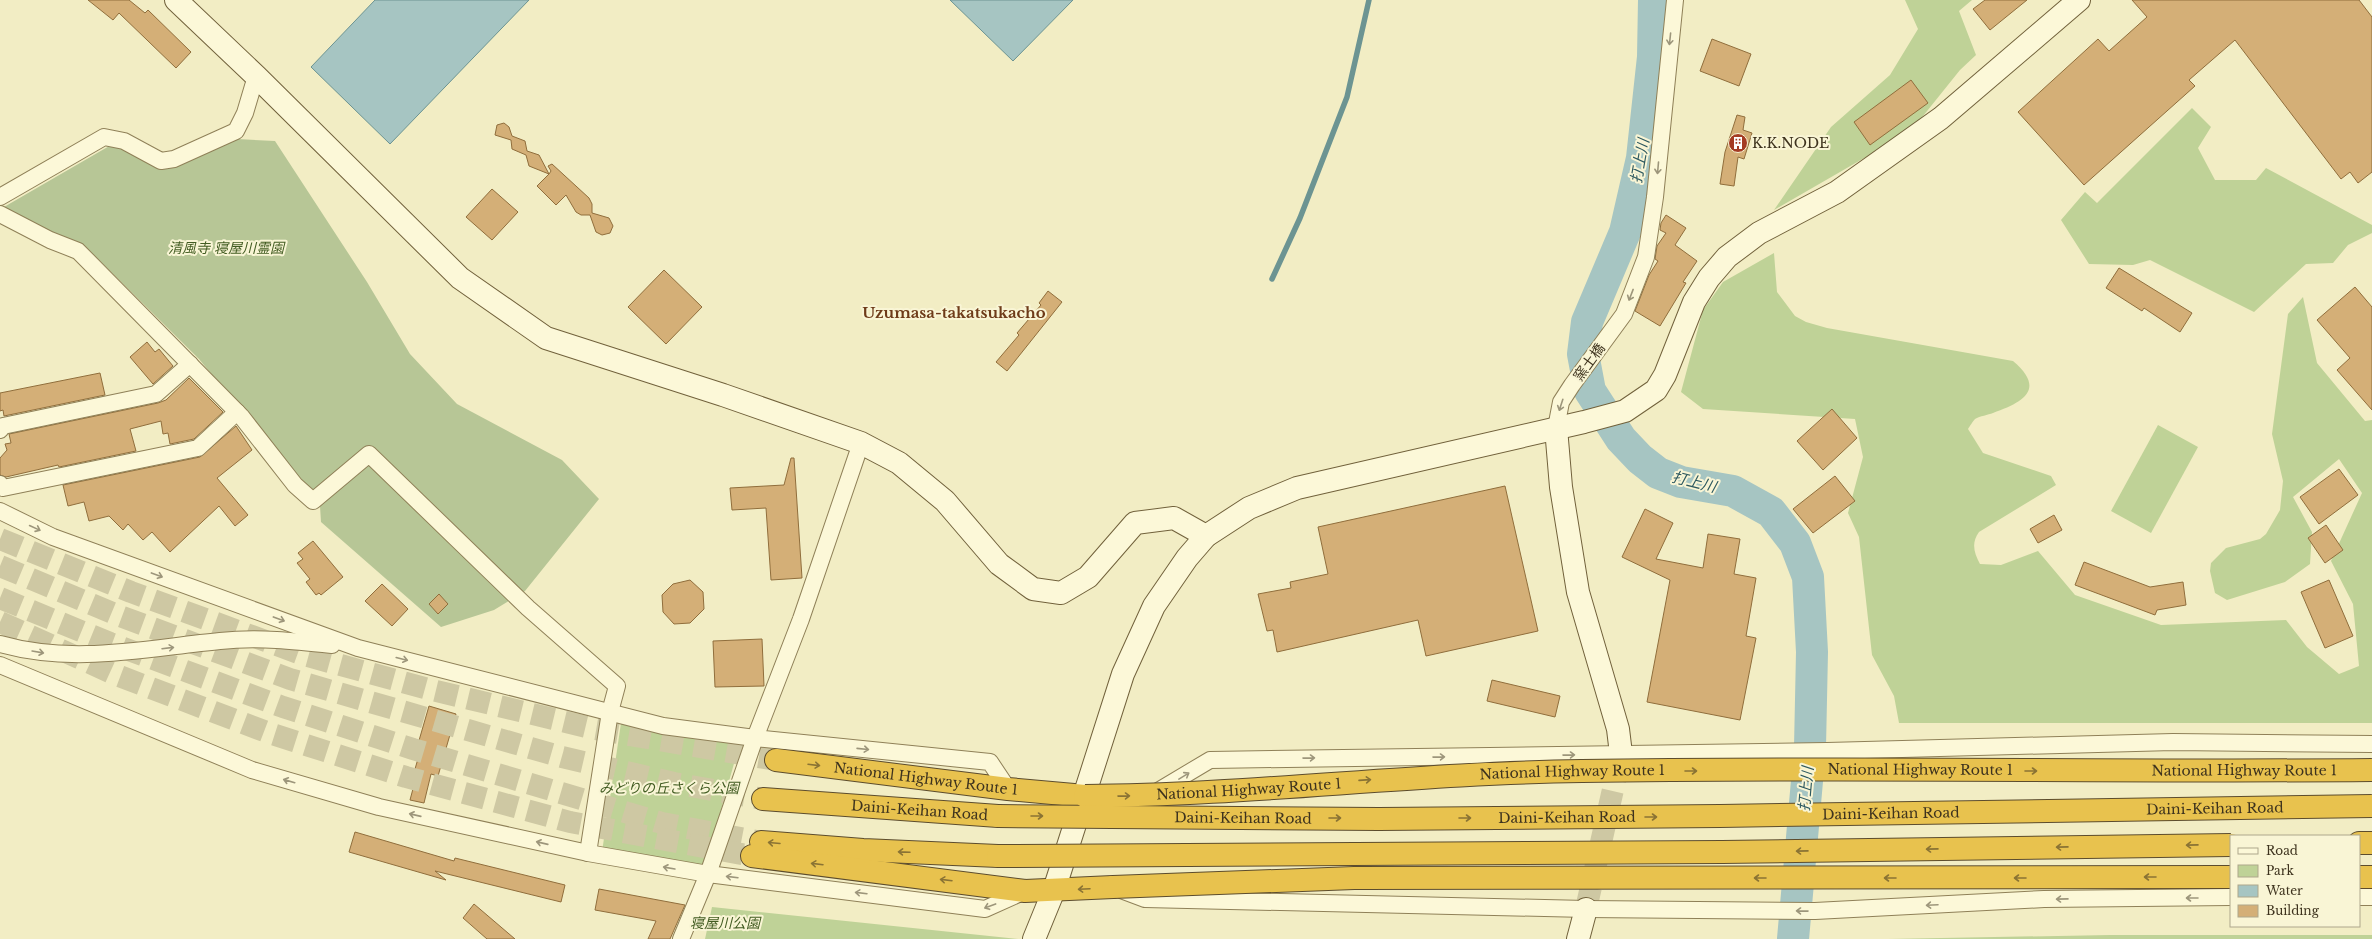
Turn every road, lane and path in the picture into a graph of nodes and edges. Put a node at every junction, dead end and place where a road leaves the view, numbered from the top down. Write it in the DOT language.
graph roads {
  1 [pos="176,0"];
  2 [pos="1675,0"];
  3 [pos="2079,0"];
  4 [pos="256,76"];
  5 [pos="0,197"];
  6 [pos="0,214"];
  7 [pos="190,364"];
  8 [pos="237,412"];
  9 [pos="1556,428"];
  10 [pos="0,430"];
  11 [pos="861,443"];
  12 [pos="0,484"];
  13 [pos="0,512"];
  14 [pos="1206,536"];
  15 [pos="0,644"];
  16 [pos="358,648"];
  17 [pos="0,665"];
  18 [pos="610,712"];
  19 [pos="755,738"];
  20 [pos="2372,744"];
  21 [pos="1621,754"];
  22 [pos="776,760"];
  23 [pos="2372,770"];
  24 [pos="1008,789"];
  25 [pos="1085,796"];
  26 [pos="1150,796"];
  27 [pos="762,799"];
  28 [pos="2372,806"];
  29 [pos="2360,843"];
  30 [pos="2372,843"];
  31 [pos="2230,845"];
  32 [pos="588,853"];
  33 [pos="708,874"];
  34 [pos="2230,877"];
  35 [pos="2360,877"];
  36 [pos="2372,877"];
  37 [pos="1113,887"];
  38 [pos="1054,890"];
  39 [pos="1025,891"];
  40 [pos="2230,897"];
  41 [pos="2360,897"];
  42 [pos="2372,897"];
  43 [pos="1586,909"];
  44 [pos="681,939"];
  45 [pos="1034,939"];
  46 [pos="1578,939"];
  1 -- 4 [label="street"];
  2 -- 9 [label="street, 窯土橋, one-way"];
  3 -- 9 [label="street"];
  4 -- 5 [label="street"];
  4 -- 11 [label="street"];
  6 -- 7 [label="street"];
  7 -- 8 [label="street"];
  7 -- 10 [label="street"];
  8 -- 12 [label="street"];
  8 -- 18 [label="street"];
  9 -- 14 [label="street"];
  9 -- 21 [label="street"];
  11 -- 14 [label="street"];
  11 -- 19 [label="street"];
  13 -- 16 [label="street, one-way"];
  14 -- 25 [label="street"];
  15 -- 16 [label="street, one-way"];
  16 -- 18 [label="street, one-way"];
  32 -- 17 [label="street, one-way"];
  18 -- 19 [label="street"];
  18 -- 32 [label="street"];
  19 -- 24 [label="street, one-way"];
  19 -- 33 [label="street"];
  20 -- 21 [label="street"];
  26 -- 21 [label="street, one-way"];
  22 -- 24 [label="highway, National Highway Route 1, one-way"];
  26 -- 23 [label="highway, National Highway Route 1, one-way, bridge"];
  24 -- 25 [label="highway, National Highway Route 1"];
  25 -- 26 [label="highway, National Highway Route 1, one-way, bridge"];
  25 -- 38 [label="street"];
  27 -- 28 [label="highway, Daini-Keihan Road, one-way, bridge"];
  29 -- 30 [label="highway"];
  31 -- 39 [label="highway, bridge"];
  33 -- 32 [label="street, one-way"];
  39 -- 33 [label="street, one-way"];
  33 -- 44 [label="street"];
  34 -- 37 [label="highway, one-way, bridge"];
  35 -- 36 [label="highway"];
  37 -- 38 [label="highway, one-way"];
  37 -- 43 [label="street"];
  38 -- 39 [label="highway"];
  38 -- 45 [label="street"];
  40 -- 43 [label="street, one-way"];
  41 -- 42 [label="street"];
  43 -- 46 [label="street"];
}
